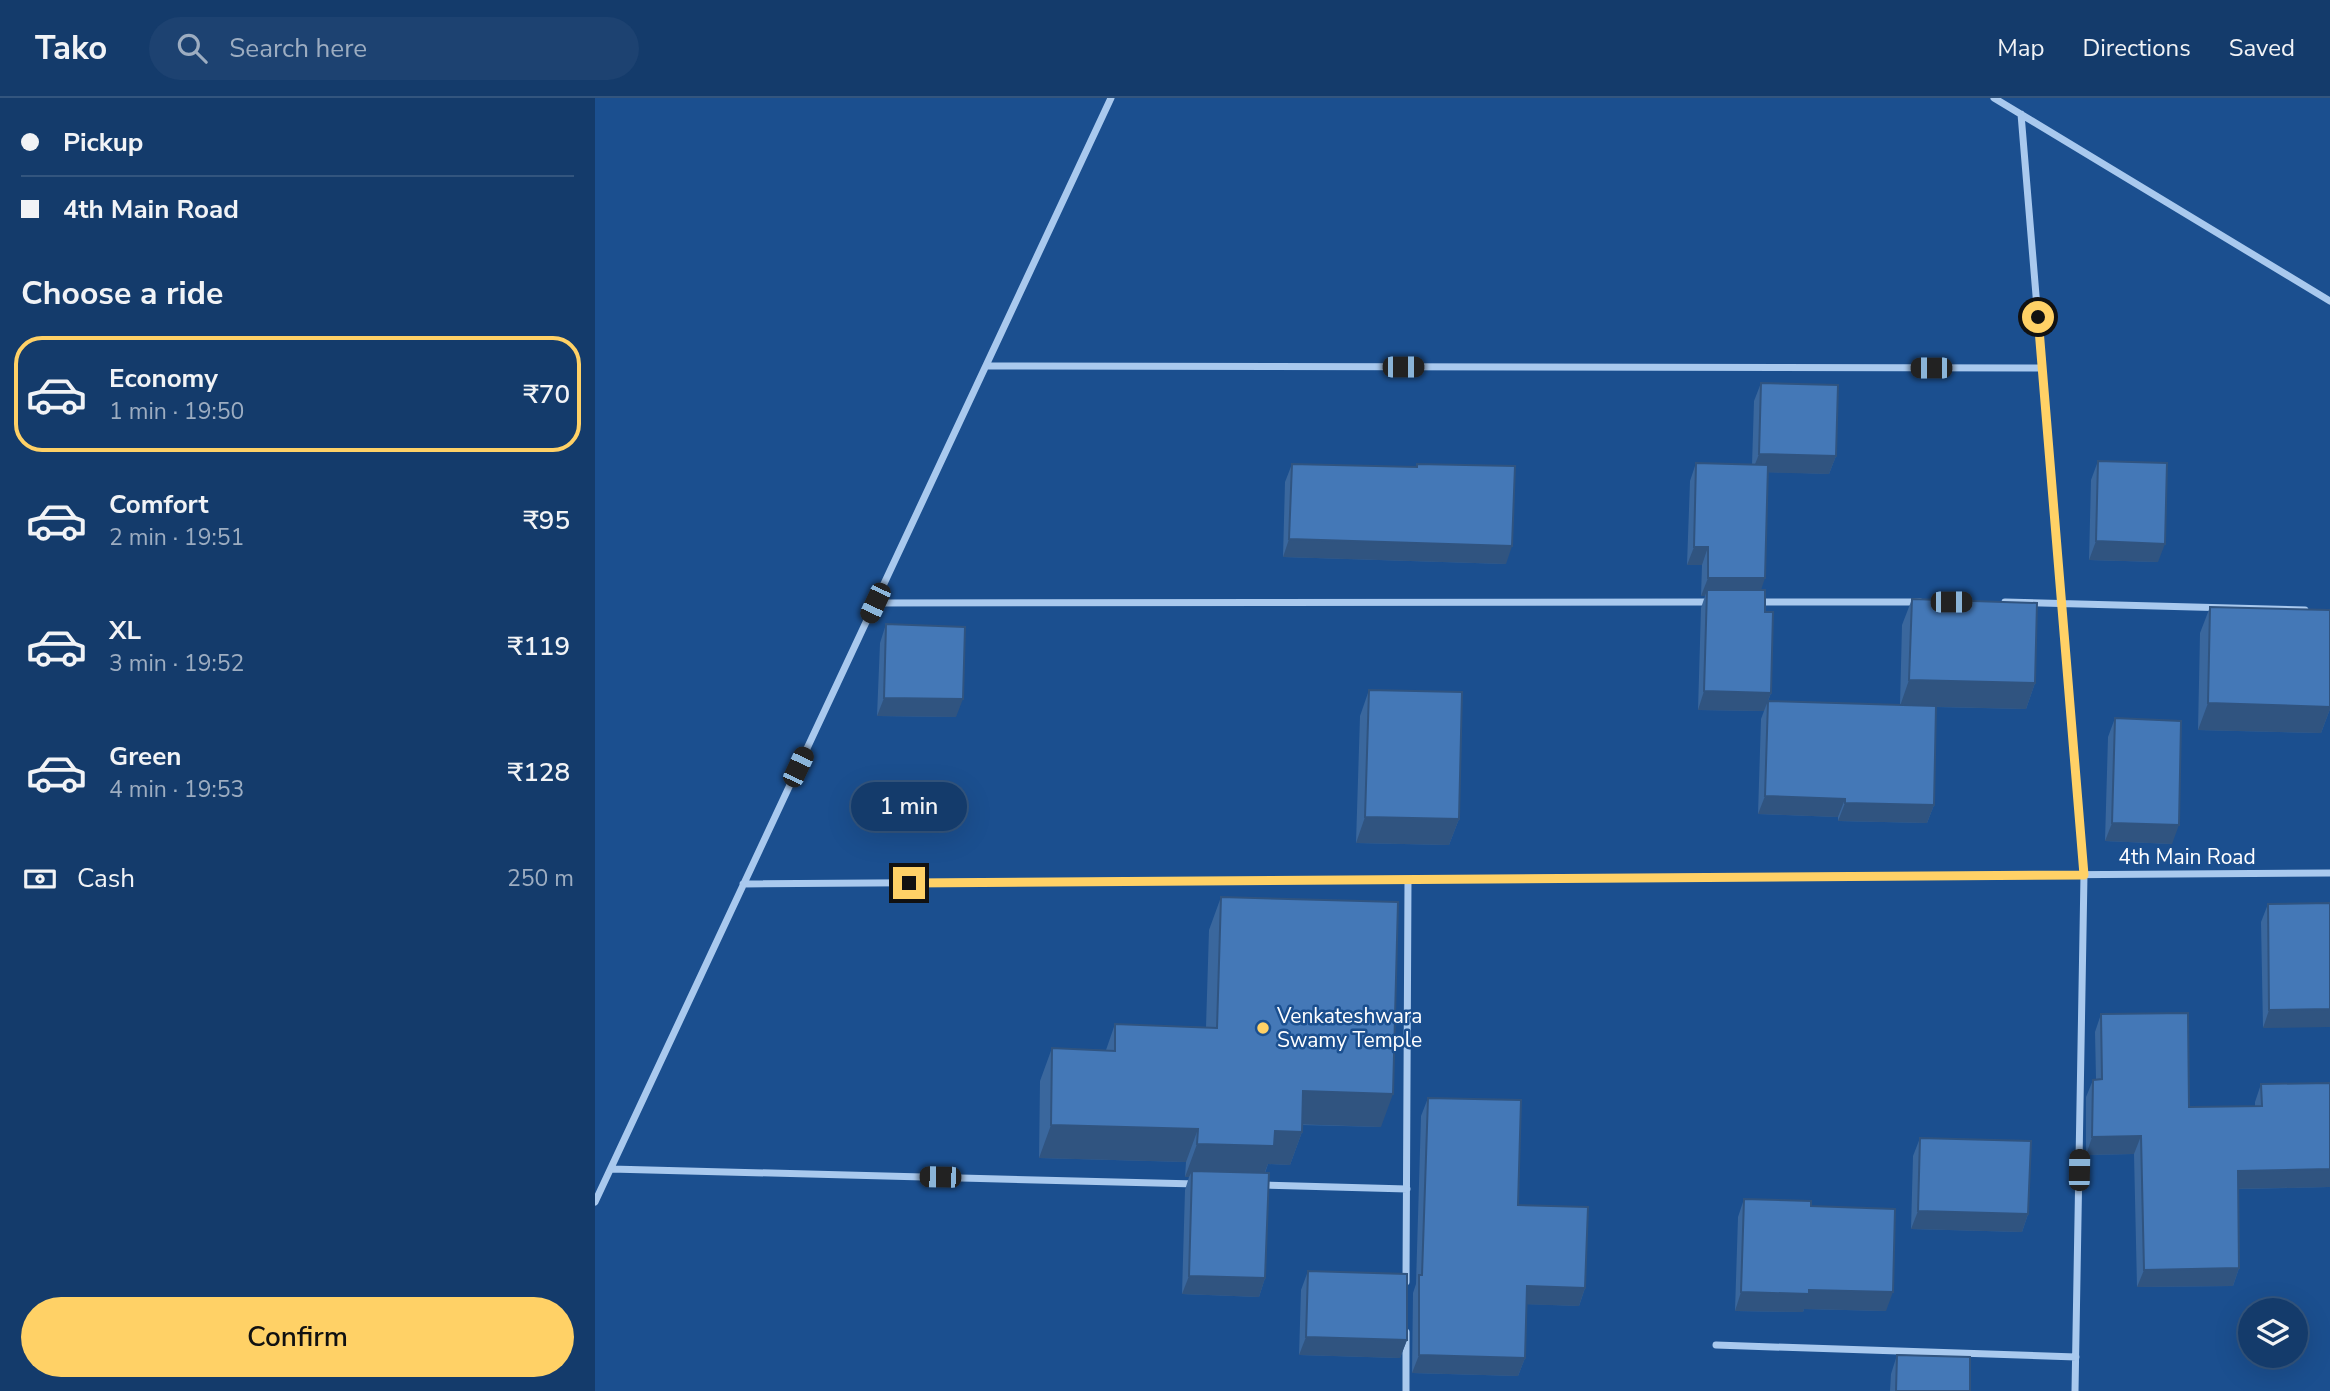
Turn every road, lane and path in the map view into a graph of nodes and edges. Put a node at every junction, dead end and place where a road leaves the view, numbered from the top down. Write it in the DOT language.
graph roads {
  1 [pos="1111,98"];
  2 [pos="1994,98"];
  3 [pos="2021,114"];
  4 [pos="2330,301"];
  5 [pos="986,366"];
  6 [pos="2042,368"];
  7 [pos="1712,602"];
  8 [pos="1754,602"];
  9 [pos="1935,602"];
  10 [pos="1991,602"];
  11 [pos="2061,602"];
  12 [pos="875,603"];
  13 [pos="2316,610"];
  14 [pos="2330,873"];
  15 [pos="2084,875"];
  16 [pos="1408,880"];
  17 [pos="743,884"];
  18 [pos="611,1169"];
  19 [pos="1211,1184"];
  20 [pos="1253,1185"];
  21 [pos="1407,1189"];
  22 [pos="595,1202"];
  23 [pos="1406,1297"];
  24 [pos="1406,1324"];
  25 [pos="1716,1345"];
  26 [pos="2076,1357"];
  27 [pos="1406,1391"];
  28 [pos="2075,1391"];
  1 -- 5 [label="street"];
  2 -- 3 [label="street"];
  3 -- 4 [label="street"];
  3 -- 6 [label="street"];
  5 -- 6 [label="street"];
  5 -- 12 [label="street"];
  6 -- 11 [label="street"];
  7 -- 12 [label="street"];
  8 -- 9 [label="street"];
  10 -- 11 [label="street"];
  11 -- 13 [label="street"];
  11 -- 15 [label="street"];
  12 -- 17 [label="street"];
  14 -- 15 [label="street, 4th Main Road"];
  15 -- 16 [label="street, 4th Main Road"];
  15 -- 26 [label="street"];
  16 -- 17 [label="street, 4th Main Road"];
  16 -- 21 [label="street"];
  17 -- 18 [label="street"];
  18 -- 19 [label="street"];
  18 -- 22 [label="street"];
  20 -- 21 [label="street"];
  21 -- 23 [label="street"];
  24 -- 27 [label="street"];
  25 -- 26 [label="street"];
  26 -- 28 [label="street"];
}
